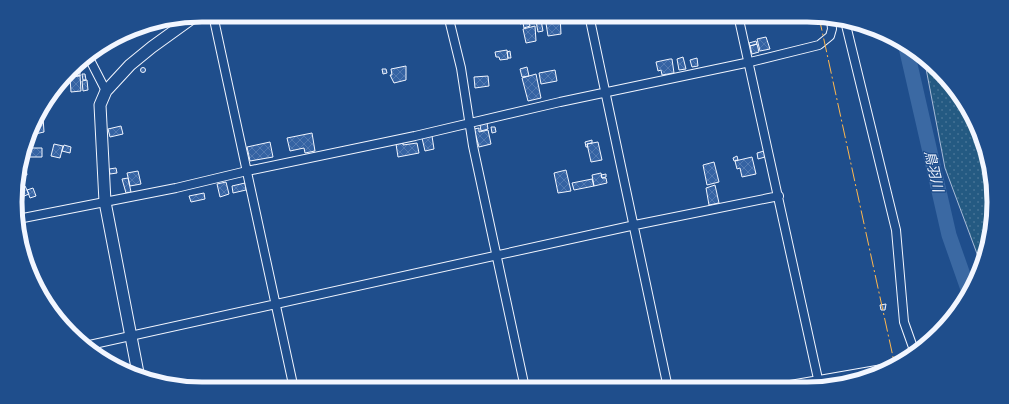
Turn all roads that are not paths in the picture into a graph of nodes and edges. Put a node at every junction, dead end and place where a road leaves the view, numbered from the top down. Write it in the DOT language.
graph roads {
  1 [pos="215,22"];
  2 [pos="450,22"];
  3 [pos="591,22"];
  4 [pos="740,22"];
  5 [pos="186,23"];
  6 [pos="832,24"];
  7 [pos="846,26"];
  8 [pos="90,60"];
  9 [pos="750,62"];
  10 [pos="106,90"];
  11 [pos="606,92"];
  12 [pos="468,124"];
  13 [pos="247,171"];
  14 [pos="779,196"];
  15 [pos="105,202"];
  16 [pos="23,218"];
  17 [pos="635,225"];
  18 [pos="496,256"];
  19 [pos="276,305"];
  20 [pos="130,336"];
  21 [pos="92,345"];
  22 [pos="913,348"];
  23 [pos="137,370"];
  24 [pos="867,371"];
  25 [pos="818,379"];
  26 [pos="292,382"];
  27 [pos="524,382"];
  28 [pos="667,382"];
  29 [pos="803,382"];
  1 -- 13 [label="street"];
  2 -- 12 [label="street"];
  3 -- 11 [label="street"];
  4 -- 9 [label="street"];
  5 -- 10 [label="street"];
  6 -- 9 [label="street"];
  7 -- 22 [label="street"];
  8 -- 10 [label="street"];
  9 -- 11 [label="street"];
  9 -- 14 [label="street"];
  10 -- 15 [label="street"];
  11 -- 12 [label="street"];
  11 -- 17 [label="street"];
  12 -- 13 [label="street"];
  12 -- 18 [label="street"];
  13 -- 15 [label="street"];
  13 -- 19 [label="street"];
  14 -- 17 [label="street"];
  14 -- 25 [label="street"];
  15 -- 16 [label="street"];
  15 -- 20 [label="street"];
  17 -- 18 [label="street"];
  17 -- 28 [label="street"];
  18 -- 19 [label="street"];
  18 -- 27 [label="street"];
  19 -- 20 [label="street"];
  19 -- 26 [label="street"];
  20 -- 21 [label="street"];
  20 -- 23 [label="street"];
  24 -- 25 [label="street"];
  25 -- 29 [label="street"];
}
